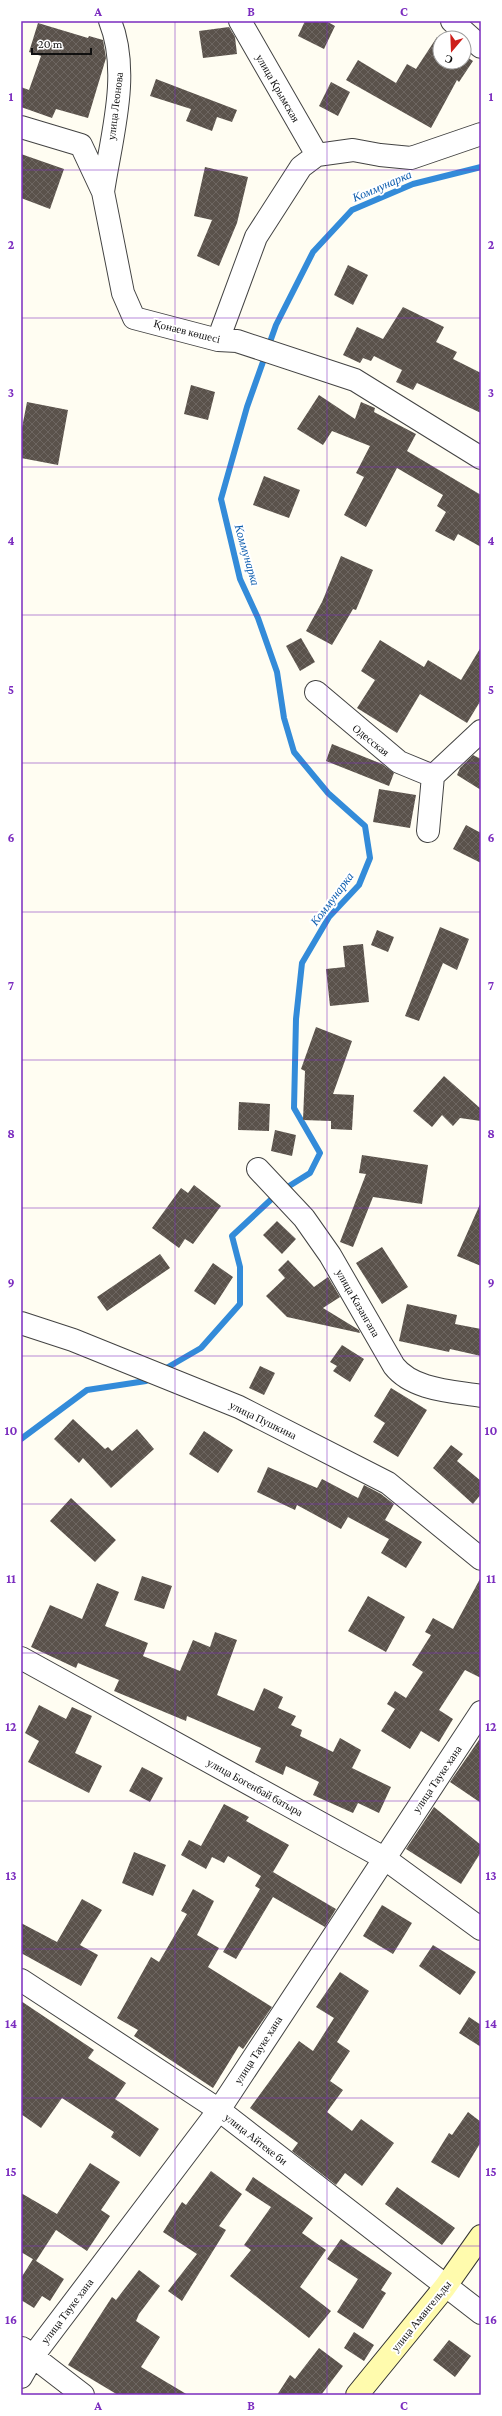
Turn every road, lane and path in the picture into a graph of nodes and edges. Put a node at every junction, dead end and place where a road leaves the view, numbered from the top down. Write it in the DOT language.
graph roads {
  1 [pos="110,21"];
  2 [pos="240,21"];
  3 [pos="452,21"];
  4 [pos="481,47"];
  5 [pos="21,127"];
  6 [pos="481,134"];
  7 [pos="317,155"];
  8 [pos="103,192"];
  9 [pos="228,341"];
  10 [pos="481,458"];
  11 [pos="316,692"];
  12 [pos="481,731"];
  13 [pos="433,776"];
  14 [pos="428,831"];
  15 [pos="258,1169"];
  16 [pos="21,1323"];
  17 [pos="481,1396"];
  18 [pos="481,1559"];
  19 [pos="21,1658"];
  20 [pos="481,1712"];
  21 [pos="384,1858"];
  22 [pos="481,1929"];
  23 [pos="21,1980"];
  24 [pos="219,2110"];
  25 [pos="481,2236"];
  26 [pos="445,2287"];
  27 [pos="481,2313"];
  28 [pos="27,2352"];
  29 [pos="21,2377"];
  30 [pos="82,2395"];
  31 [pos="357,2395"];
  1 -- 8 [label="street, улица Леонова"];
  2 -- 7 [label="street, улица Крымская"];
  3 -- 4 [label="street"];
  5 -- 8 [label="street, Қонаев көшесі"];
  6 -- 7 [label="street"];
  7 -- 9 [label="street"];
  8 -- 9 [label="street, Қонаев көшесі"];
  9 -- 10 [label="street, Қонаев көшесі"];
  11 -- 13 [label="street, Одесская"];
  12 -- 13 [label="street"];
  13 -- 14 [label="street"];
  15 -- 17 [label="street, улица Казангапа"];
  16 -- 18 [label="street, улица Пушкина"];
  19 -- 21 [label="street, улица Богенбай батыра"];
  20 -- 21 [label="street, улица Тауке хана"];
  21 -- 22 [label="street, улица Богенбай батыра"];
  21 -- 24 [label="street, улица Тауке хана"];
  23 -- 24 [label="street, улица Айтеке би"];
  24 -- 26 [label="street, улица Айтеке би"];
  24 -- 28 [label="street, улица Тауке хана"];
  25 -- 26 [label="street, улица Амангельды"];
  26 -- 27 [label="street, улица Айтеке би"];
  26 -- 31 [label="street, улица Амангельды"];
  28 -- 29 [label="street, улица Тауке хана"];
  28 -- 30 [label="street"];
}
